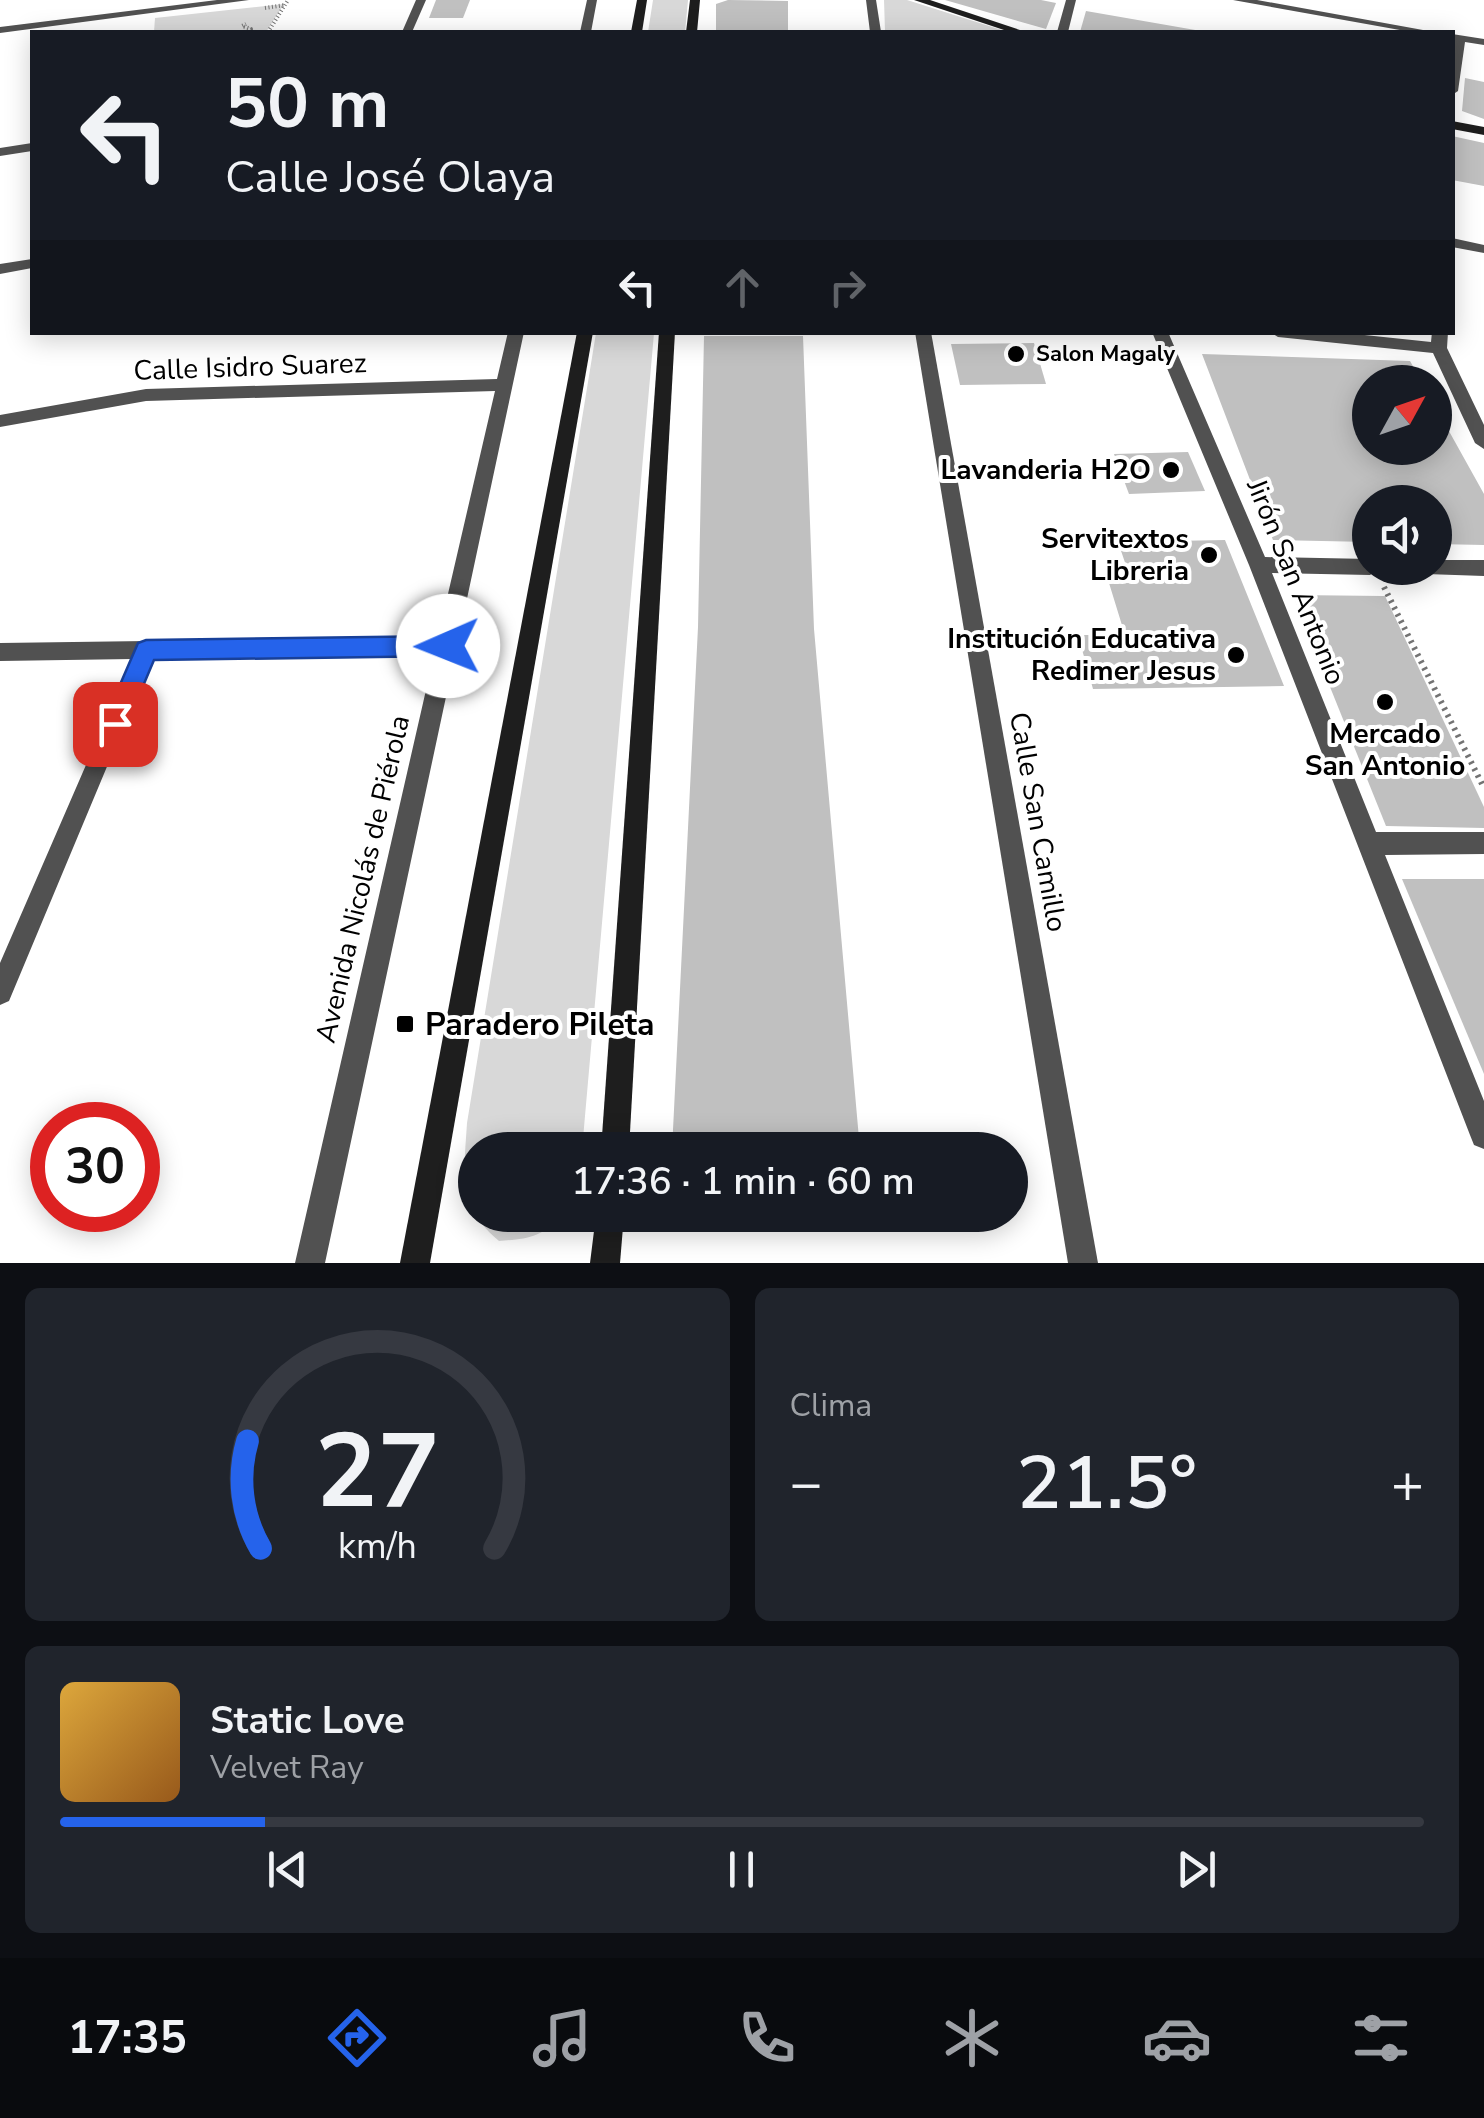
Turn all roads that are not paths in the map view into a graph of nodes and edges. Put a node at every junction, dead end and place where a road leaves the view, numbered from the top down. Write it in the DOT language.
graph roads {
  1 [pos="244,0"];
  2 [pos="421,0"];
  3 [pos="592,0"];
  4 [pos="642,0"];
  5 [pos="695,0"];
  6 [pos="871,0"];
  7 [pos="919,0"];
  8 [pos="1070,0"];
  9 [pos="1238,0"];
  10 [pos="0,30"];
  11 [pos="408,30"];
  12 [pos="584,30"];
  13 [pos="636,30"];
  14 [pos="692,30"];
  15 [pos="876,30"];
  16 [pos="1014,30"];
  17 [pos="1062,30"];
  18 [pos="1416,30"];
  19 [pos="1456,37"];
  20 [pos="1484,42"];
  21 [pos="1455,126"];
  22 [pos="1484,132"];
  23 [pos="30,147"];
  24 [pos="0,152"];
  25 [pos="1455,246"];
  26 [pos="1484,249"];
  27 [pos="30,264"];
  28 [pos="0,270"];
  29 [pos="515,335"];
  30 [pos="584,335"];
  31 [pos="667,335"];
  32 [pos="924,335"];
  33 [pos="1161,335"];
  34 [pos="1338,335"];
  35 [pos="1439,340"];
  36 [pos="504,385"];
  37 [pos="0,421"];
  38 [pos="1484,443"];
  39 [pos="1259,565"];
  40 [pos="1352,566"];
  41 [pos="1452,568"];
  42 [pos="1484,568"];
  43 [pos="448,646"];
  44 [pos="146,650"];
  45 [pos="0,652"];
  46 [pos="1484,843"];
  47 [pos="1367,844"];
  48 [pos="2,984"];
  49 [pos="616,1132"];
  50 [pos="1484,1135"];
  51 [pos="609,1232"];
  52 [pos="310,1263"];
  53 [pos="415,1263"];
  54 [pos="606,1263"];
  55 [pos="1084,1263"];
  1 -- 10 [label="street"];
  2 -- 11 [label="street"];
  3 -- 12 [label="street"];
  4 -- 13 [label="main road"];
  5 -- 14 [label="main road"];
  6 -- 15 [label="street"];
  7 -- 16 [label="main road"];
  8 -- 17 [label="street"];
  9 -- 18 [label="street"];
  19 -- 20 [label="street"];
  21 -- 22 [label="main road"];
  23 -- 24 [label="street"];
  25 -- 26 [label="street"];
  27 -- 28 [label="street"];
  29 -- 36 [label="street, Avenida Nicolás de Piérola"];
  30 -- 53 [label="main road"];
  31 -- 49 [label="main road"];
  32 -- 55 [label="street, Calle San Camillo"];
  33 -- 39 [label="street, Jirón San Antonio"];
  34 -- 35 [label="street"];
  35 -- 38 [label="street"];
  36 -- 37 [label="street, Calle Isidro Suarez"];
  36 -- 43 [label="street, Avenida Nicolás de Piérola"];
  39 -- 40 [label="street"];
  39 -- 47 [label="street, Jirón San Antonio"];
  41 -- 42 [label="street"];
  43 -- 44 [label="street"];
  43 -- 52 [label="street, Avenida Nicolás de Piérola"];
  44 -- 45 [label="street"];
  44 -- 48 [label="street"];
  46 -- 47 [label="street"];
  47 -- 50 [label="street, Jirón San Antonio"];
  51 -- 54 [label="main road"];
}
